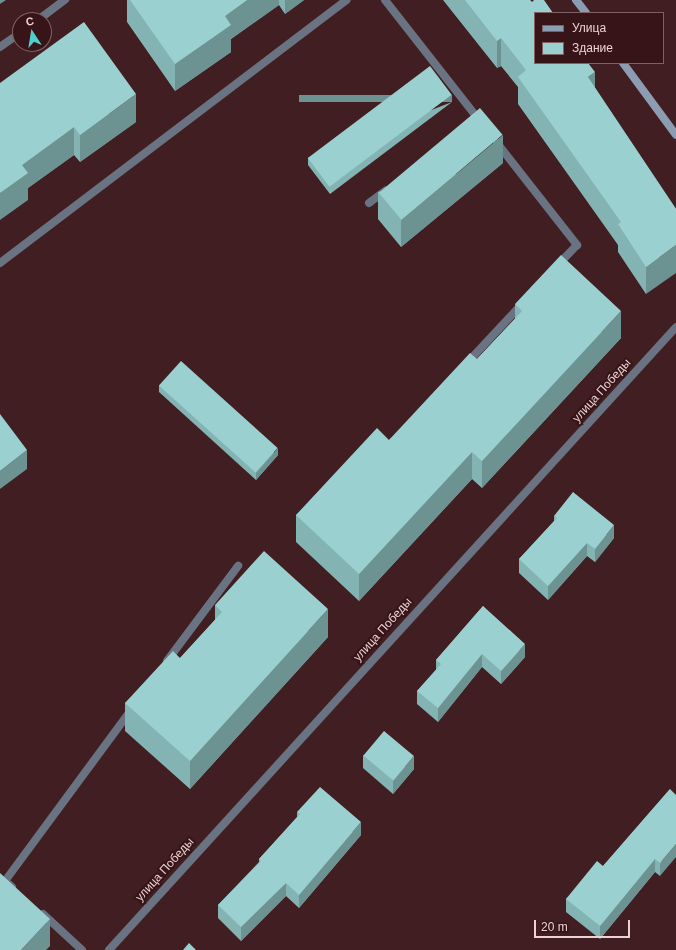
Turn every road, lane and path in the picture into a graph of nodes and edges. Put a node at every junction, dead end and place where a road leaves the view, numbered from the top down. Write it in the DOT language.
graph roads {
  1 [pos="65,0"];
  2 [pos="347,0"];
  3 [pos="385,0"];
  4 [pos="576,0"];
  5 [pos="49,12"];
  6 [pos="585,12"];
  7 [pos="12,39"];
  8 [pos="0,48"];
  9 [pos="624,64"];
  10 [pos="676,135"];
  11 [pos="393,184"];
  12 [pos="369,203"];
  13 [pos="0,263"];
  14 [pos="550,274"];
  15 [pos="528,297"];
  16 [pos="676,327"];
  17 [pos="463,367"];
  18 [pos="238,566"];
  19 [pos="162,669"];
  20 [pos="138,701"];
  21 [pos="17,892"];
  22 [pos="35,907"];
  23 [pos="82,950"];
  24 [pos="109,950"];
  1 -- 5 [label="street"];
  2 -- 13 [label="street"];
  3 -- 14 [label="street"];
  4 -- 6 [label="street"];
  7 -- 8 [label="street"];
  9 -- 10 [label="street"];
  11 -- 12 [label="street"];
  15 -- 17 [label="street"];
  16 -- 24 [label="street, улица Победы"];
  18 -- 19 [label="street"];
  20 -- 21 [label="street"];
  22 -- 23 [label="street"];
}
